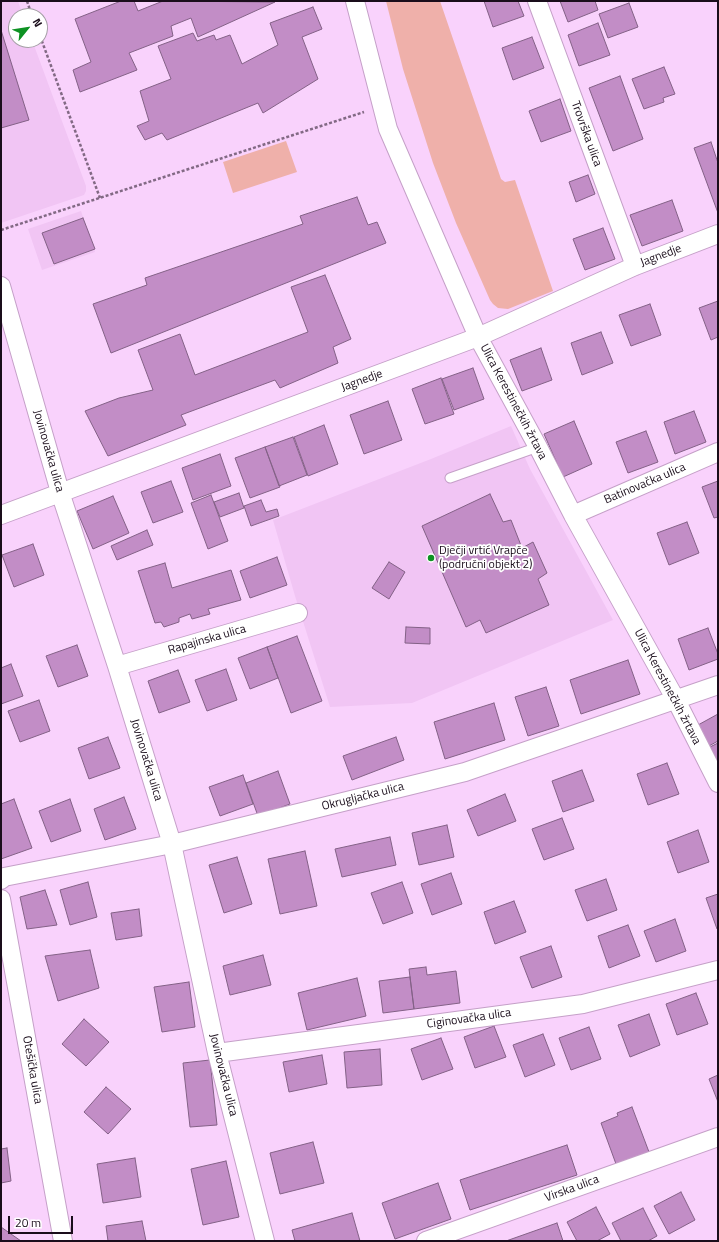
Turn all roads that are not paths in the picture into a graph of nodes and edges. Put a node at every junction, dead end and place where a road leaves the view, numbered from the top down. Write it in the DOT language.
graph roads {
  1 [pos="354,1"];
  2 [pos="537,1"];
  3 [pos="718,234"];
  4 [pos="635,266"];
  5 [pos="1,286"];
  6 [pos="478,337"];
  7 [pos="538,447"];
  8 [pos="718,452"];
  9 [pos="450,478"];
  10 [pos="60,492"];
  11 [pos="1,515"];
  12 [pos="573,515"];
  13 [pos="298,613"];
  14 [pos="117,666"];
  15 [pos="718,685"];
  16 [pos="676,700"];
  17 [pos="718,784"];
  18 [pos="172,844"];
  19 [pos="1,880"];
  20 [pos="1,899"];
  21 [pos="718,970"];
  22 [pos="217,1053"];
  23 [pos="718,1137"];
  24 [pos="63,1241"];
  25 [pos="265,1241"];
  26 [pos="426,1241"];
  1 -- 6 [label="street, Ulica Kerestinečkih žrtava"];
  2 -- 4 [label="street, Trovrška ulica"];
  3 -- 4 [label="street, Jagnedje"];
  4 -- 6 [label="street, Jagnedje"];
  5 -- 10 [label="street, Jovinovačka ulica"];
  6 -- 7 [label="street, Ulica Kerestinečkih žrtava"];
  6 -- 10 [label="street, Jagnedje"];
  7 -- 9 [label="lane"];
  7 -- 12 [label="street, Ulica Kerestinečkih žrtava"];
  8 -- 12 [label="street, Batinovačka ulica"];
  10 -- 11 [label="street, Jagnedje"];
  10 -- 14 [label="street, Jovinovačka ulica"];
  12 -- 16 [label="street, Ulica Kerestinečkih žrtava"];
  13 -- 14 [label="street, Rapajinska ulica"];
  14 -- 18 [label="street, Jovinovačka ulica"];
  15 -- 16 [label="street, Okrugljačka ulica"];
  16 -- 17 [label="street, Ulica Kerestinečkih žrtava"];
  16 -- 18 [label="street, Okrugljačka ulica"];
  18 -- 19 [label="street, Okrugljačka ulica"];
  18 -- 22 [label="street, Jovinovačka ulica"];
  20 -- 24 [label="street, Otešička ulica"];
  21 -- 22 [label="street, Ciginovačka ulica"];
  22 -- 25 [label="street, Jovinovačka ulica"];
  23 -- 26 [label="street, Virska ulica"];
}
